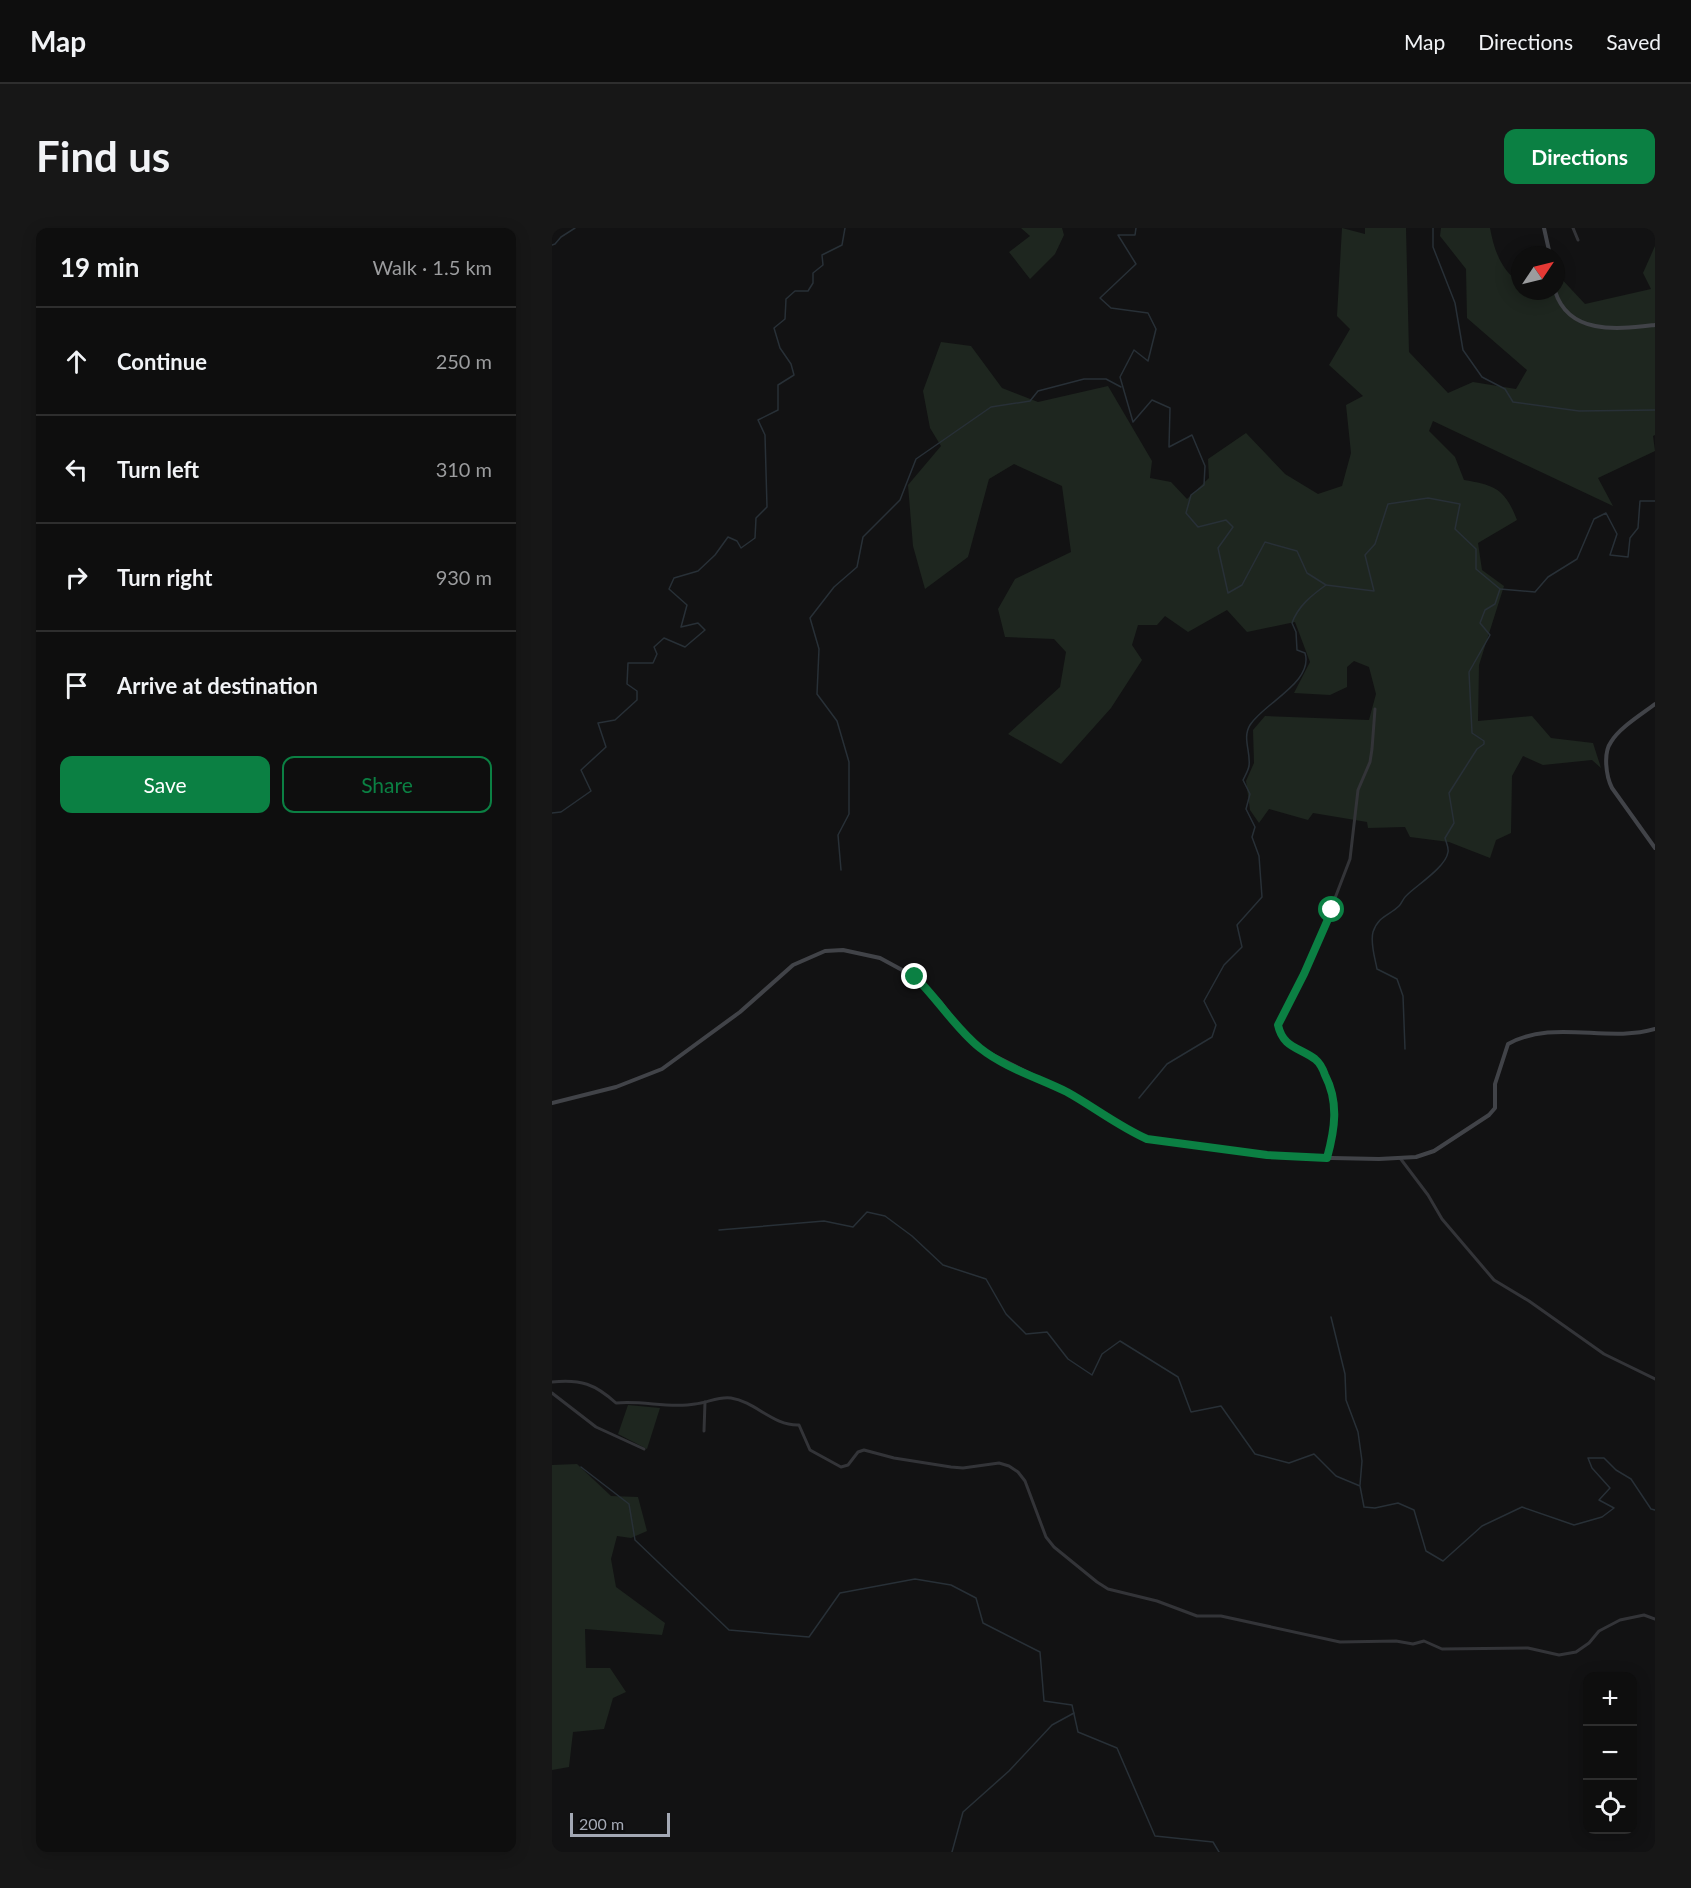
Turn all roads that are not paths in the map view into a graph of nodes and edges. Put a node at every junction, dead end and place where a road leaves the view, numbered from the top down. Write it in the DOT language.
graph roads {
  1 [pos="1544,228"];
  2 [pos="1573,228"];
  3 [pos="1578,240"];
  4 [pos="1548,246"];
  5 [pos="1559,300"];
  6 [pos="1655,325"];
  7 [pos="1655,704"];
  8 [pos="1375,709"];
  9 [pos="1655,848"];
  10 [pos="1655,1029"];
  11 [pos="552,1103"];
  12 [pos="1327,1158"];
  13 [pos="1400,1158"];
  14 [pos="1655,1379"];
  15 [pos="552,1382"];
  16 [pos="552,1393"];
  17 [pos="705,1402"];
  18 [pos="704,1431"];
  19 [pos="644,1449"];
  20 [pos="1655,1619"];
  1 -- 4 [label="street"];
  2 -- 3 [label="street"];
  5 -- 6 [label="street"];
  7 -- 9 [label="street"];
  8 -- 12 [label="street"];
  10 -- 13 [label="street"];
  11 -- 12 [label="street"];
  12 -- 13 [label="street"];
  13 -- 14 [label="street"];
  15 -- 17 [label="street"];
  16 -- 19 [label="street"];
  17 -- 18 [label="street"];
  17 -- 20 [label="street"];
}
